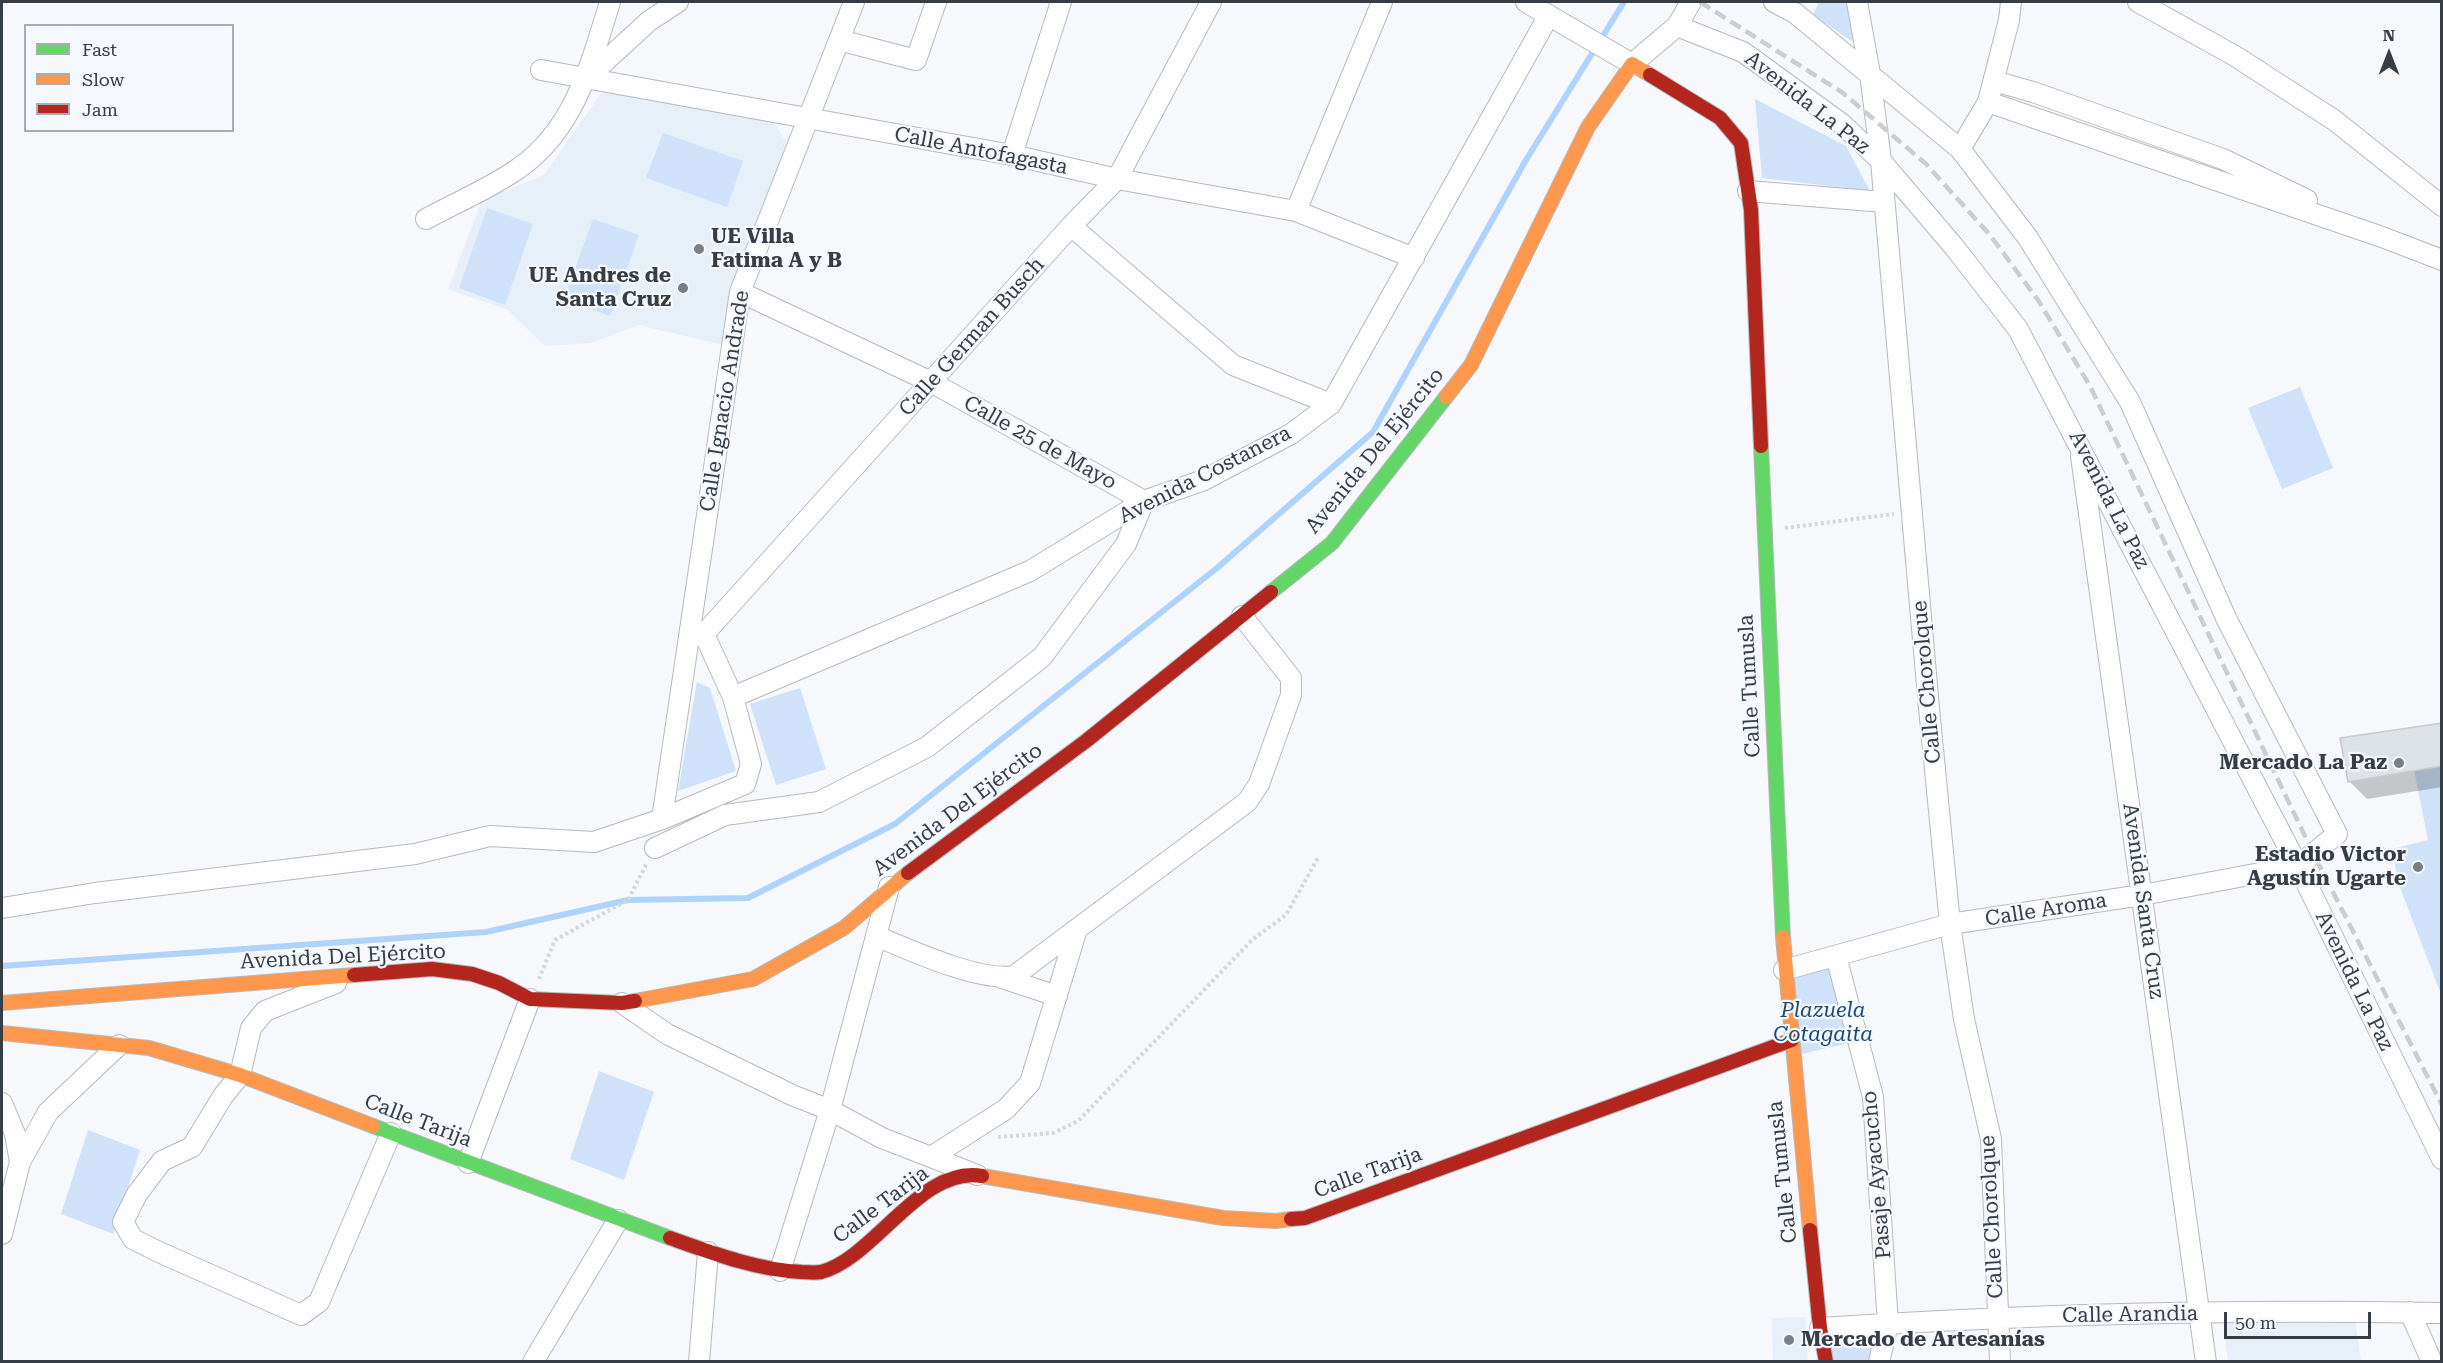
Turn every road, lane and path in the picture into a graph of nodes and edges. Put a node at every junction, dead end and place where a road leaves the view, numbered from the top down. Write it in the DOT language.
graph roads {
  1 [pos="610,2"];
  2 [pos="678,2"];
  3 [pos="854,2"];
  4 [pos="936,2"];
  5 [pos="1061,2"];
  6 [pos="1211,2"];
  7 [pos="1382,2"];
  8 [pos="1527,2"];
  9 [pos="1691,2"];
  10 [pos="1774,2"];
  11 [pos="1857,2"];
  12 [pos="2011,2"];
  13 [pos="2138,2"];
  14 [pos="1798,7"];
  15 [pos="1550,15"];
  16 [pos="1677,26"];
  17 [pos="839,40"];
  18 [pos="1632,64"];
  19 [pos="541,70"];
  20 [pos="1870,74"];
  21 [pos="586,79"];
  22 [pos="1994,81"];
  23 [pos="1988,102"];
  24 [pos="808,118"];
  25 [pos="1960,149"];
  26 [pos="1012,154"];
  27 [pos="1881,161"];
  28 [pos="1118,178"];
  29 [pos="1748,191"];
  30 [pos="1884,202"];
  31 [pos="2442,206"];
  32 [pos="1296,211"];
  33 [pos="426,219"];
  34 [pos="1071,225"];
  35 [pos="2382,237"];
  36 [pos="1414,258"];
  37 [pos="2442,260"];
  38 [pos="740,292"];
  39 [pos="931,382"];
  40 [pos="1331,404"];
  41 [pos="2079,442"];
  42 [pos="1144,501"];
  43 [pos="1911,511"];
  44 [pos="1764,531"];
  45 [pos="1242,616"];
  46 [pos="697,633"];
  47 [pos="732,697"];
  48 [pos="662,819"];
  49 [pos="656,848"];
  50 [pos="1319,856"];
  51 [pos="2298,866"];
  52 [pos="890,886"];
  53 [pos="2142,895"];
  54 [pos="2,908"];
  55 [pos="1950,924"];
  56 [pos="1077,929"];
  57 [pos="876,936"];
  58 [pos="1836,956"];
  59 [pos="1784,970"];
  60 [pos="358,974"];
  61 [pos="1002,978"];
  62 [pos="1057,996"];
  63 [pos="530,999"];
  64 [pos="6,1003"];
  65 [pos="622,1003"];
  66 [pos="2,1024"];
  67 [pos="2,1033"];
  68 [pos="1792,1040"];
  69 [pos="119,1045"];
  70 [pos="240,1075"];
  71 [pos="2,1102"];
  72 [pos="830,1110"];
  73 [pos="391,1133"];
  74 [pos="988,1138"];
  75 [pos="931,1157"];
  76 [pos="2442,1159"];
  77 [pos="20,1162"];
  78 [pos="468,1162"];
  79 [pos="977,1175"];
  80 [pos="618,1220"];
  81 [pos="2,1234"];
  82 [pos="708,1252"];
  83 [pos="780,1271"];
  84 [pos="2410,1312"];
  85 [pos="2199,1313"];
  86 [pos="2442,1313"];
  87 [pos="1998,1319"];
  88 [pos="1888,1324"];
  89 [pos="1820,1328"];
  90 [pos="533,1362"];
  91 [pos="699,1362"];
  92 [pos="1826,1362"];
  93 [pos="1879,1362"];
  94 [pos="2000,1362"];
  95 [pos="2206,1362"];
  96 [pos="2432,1362"];
  1 -- 21 [label="street"];
  2 -- 21 [label="street"];
  3 -- 17 [label="street, Calle Ignacio Andrade"];
  4 -- 17 [label="street"];
  5 -- 26 [label="street"];
  6 -- 28 [label="street, Calle German Busch"];
  7 -- 32 [label="street"];
  8 -- 15 [label="street"];
  9 -- 16 [label="street"];
  10 -- 14 [label="street"];
  11 -- 20 [label="street, Calle Chorolque"];
  12 -- 22 [label="street"];
  13 -- 31 [label="street"];
  14 -- 20 [label="street"];
  15 -- 18 [label="street"];
  15 -- 36 [label="street, Avenida Costanera"];
  16 -- 18 [label="street"];
  16 -- 27 [label="street, Avenida La Paz"];
  17 -- 24 [label="street, Calle Ignacio Andrade"];
  18 -- 29 [label="street, Calle Tumusla"];
  18 -- 45 [label="street, Avenida Del Ejército"];
  19 -- 21 [label="street, Calle Antofagasta"];
  20 -- 25 [label="street"];
  20 -- 27 [label="street, Calle Chorolque"];
  21 -- 24 [label="street, Calle Antofagasta"];
  21 -- 33 [label="street"];
  22 -- 23 [label="street"];
  22 -- 35 [label="street"];
  23 -- 25 [label="street"];
  23 -- 35 [label="street"];
  24 -- 26 [label="street, Calle Antofagasta"];
  24 -- 38 [label="street, Calle Ignacio Andrade"];
  25 -- 51 [label="street, Calle Aroma"];
  26 -- 28 [label="street, Calle Antofagasta"];
  27 -- 30 [label="street, Calle Chorolque"];
  27 -- 41 [label="street, Avenida La Paz"];
  28 -- 32 [label="street, Calle Antofagasta"];
  28 -- 34 [label="street, Calle German Busch"];
  29 -- 30 [label="street"];
  29 -- 44 [label="street, Calle Tumusla"];
  30 -- 43 [label="street, Calle Chorolque"];
  32 -- 36 [label="street, Calle Antofagasta"];
  34 -- 39 [label="street, Calle German Busch"];
  34 -- 40 [label="street"];
  35 -- 37 [label="street"];
  36 -- 40 [label="street, Avenida Costanera"];
  38 -- 39 [label="street, Calle 25 de Mayo"];
  38 -- 46 [label="street, Calle Ignacio Andrade"];
  39 -- 42 [label="street, Calle 25 de Mayo"];
  39 -- 46 [label="street, Calle German Busch"];
  40 -- 42 [label="street, Avenida Costanera"];
  41 -- 51 [label="street, Avenida La Paz"];
  41 -- 53 [label="street, Avenida Santa Cruz"];
  42 -- 47 [label="street, Avenida Costanera"];
  42 -- 49 [label="street"];
  43 -- 44 [label="path"];
  43 -- 55 [label="street, Calle Chorolque"];
  44 -- 59 [label="street, Calle Tumusla"];
  45 -- 52 [label="street, Avenida Del Ejército"];
  45 -- 56 [label="street"];
  46 -- 47 [label="street"];
  46 -- 48 [label="street, Calle Ignacio Andrade"];
  47 -- 48 [label="street"];
  48 -- 54 [label="street"];
  49 -- 63 [label="path"];
  50 -- 74 [label="path"];
  51 -- 53 [label="street, Calle Aroma"];
  51 -- 76 [label="street, Avenida La Paz"];
  52 -- 57 [label="street"];
  52 -- 65 [label="street, Avenida Del Ejército"];
  53 -- 55 [label="street, Calle Aroma"];
  53 -- 85 [label="street, Avenida Santa Cruz"];
  55 -- 58 [label="street, Calle Aroma"];
  55 -- 87 [label="street, Calle Chorolque"];
  56 -- 61 [label="street"];
  56 -- 62 [label="street"];
  57 -- 61 [label="street"];
  57 -- 72 [label="street"];
  58 -- 59 [label="street, Calle Aroma"];
  58 -- 88 [label="street, Pasaje Ayacucho"];
  59 -- 68 [label="street, Calle Tumusla"];
  60 -- 63 [label="street, Avenida Del Ejército"];
  60 -- 64 [label="street, Avenida Del Ejército"];
  60 -- 70 [label="street"];
  61 -- 62 [label="street"];
  62 -- 75 [label="street"];
  63 -- 65 [label="street, Avenida Del Ejército"];
  63 -- 78 [label="street"];
  64 -- 66 [label="street"];
  65 -- 72 [label="street"];
  67 -- 69 [label="street, Calle Tarija"];
  68 -- 79 [label="street, Calle Tarija"];
  68 -- 89 [label="street, Calle Tumusla"];
  69 -- 70 [label="street, Calle Tarija"];
  69 -- 77 [label="street"];
  70 -- 73 [label="street, Calle Tarija"];
  70 -- 73 [label="street"];
  71 -- 77 [label="street"];
  72 -- 75 [label="street"];
  72 -- 83 [label="street"];
  73 -- 78 [label="street, Calle Tarija"];
  75 -- 79 [label="street"];
  77 -- 81 [label="street"];
  78 -- 80 [label="street, Calle Tarija"];
  79 -- 83 [label="street, Calle Tarija"];
  80 -- 82 [label="street, Calle Tarija"];
  80 -- 90 [label="street"];
  82 -- 83 [label="street, Calle Tarija"];
  82 -- 91 [label="street"];
  84 -- 85 [label="street, Calle Arandia"];
  84 -- 86 [label="street, Calle Arandia"];
  84 -- 96 [label="street"];
  85 -- 87 [label="street, Calle Arandia"];
  85 -- 95 [label="street, Avenida Santa Cruz"];
  87 -- 88 [label="street, Calle Arandia"];
  87 -- 94 [label="street, Calle Chorolque"];
  88 -- 89 [label="street, Calle Arandia"];
  88 -- 93 [label="street, Pasaje Ayacucho"];
  89 -- 92 [label="street, Calle Tumusla"];
}
